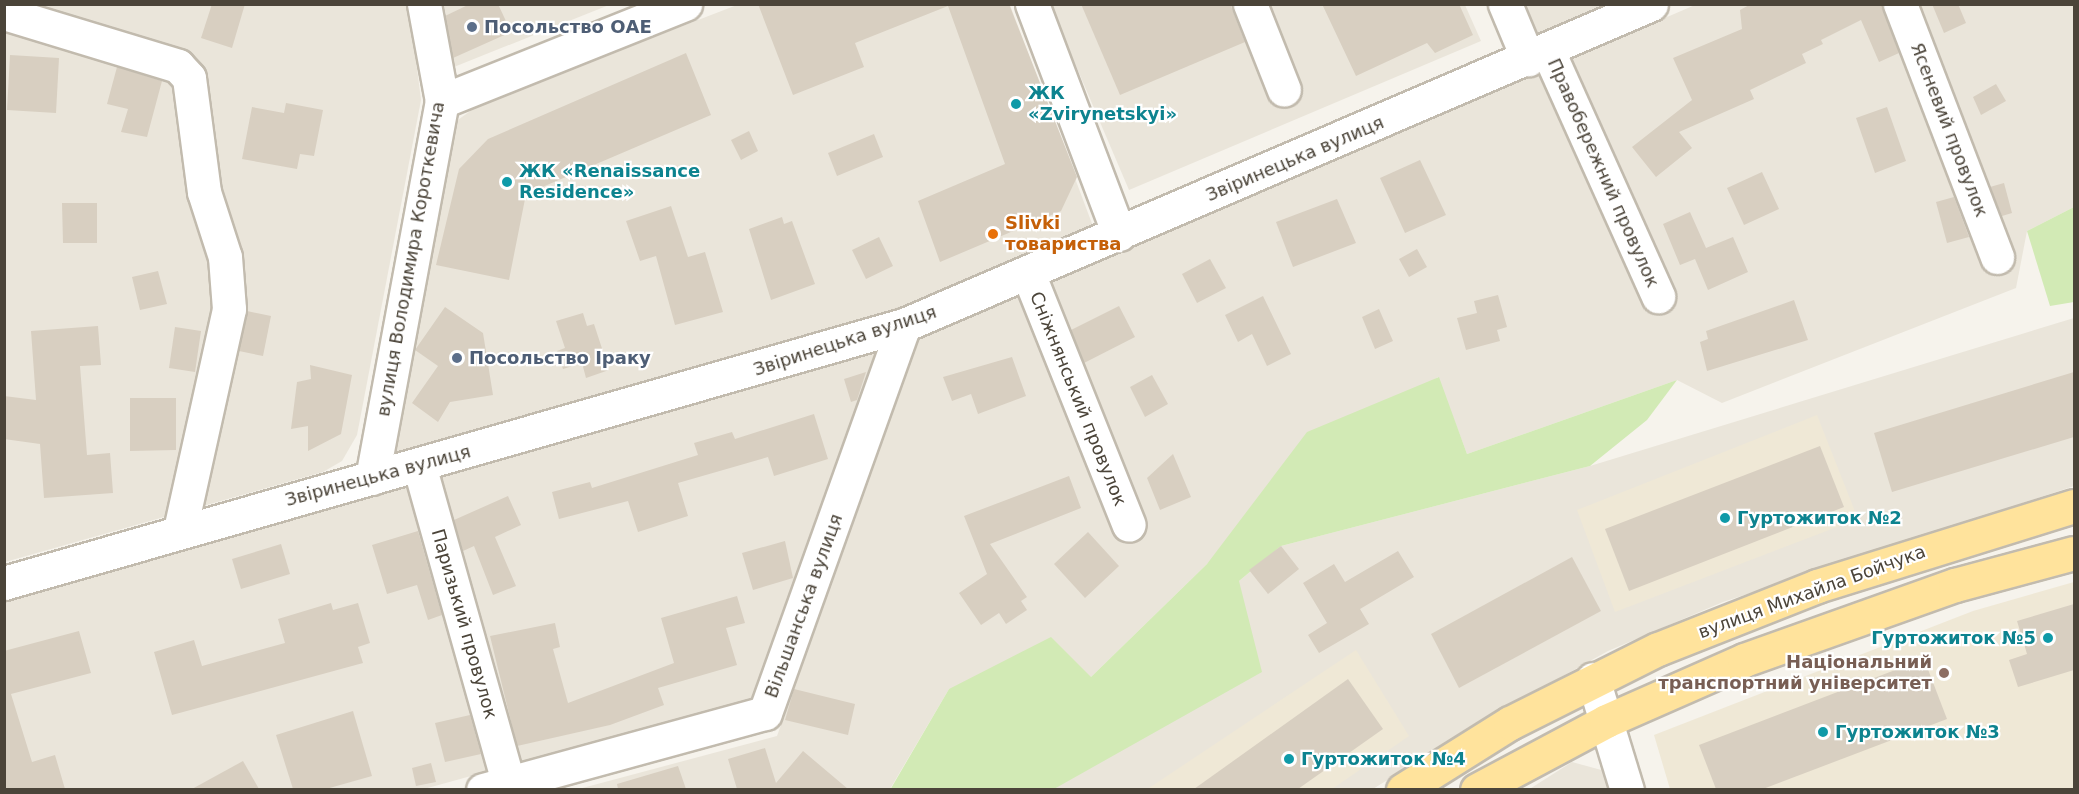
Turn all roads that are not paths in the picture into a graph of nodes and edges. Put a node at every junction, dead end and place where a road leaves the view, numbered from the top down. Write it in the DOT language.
graph roads {
  1 [pos="424,4"];
  2 [pos="685,4"];
  3 [pos="1032,4"];
  4 [pos="1250,4"];
  5 [pos="1505,4"];
  6 [pos="1651,4"];
  7 [pos="1900,4"];
  8 [pos="4,13"];
  9 [pos="1538,55"];
  10 [pos="1284,90"];
  11 [pos="442,101"];
  12 [pos="1119,234"];
  13 [pos="1997,256"];
  14 [pos="1028,273"];
  15 [pos="1658,296"];
  16 [pos="904,325"];
  17 [pos="419,465"];
  18 [pos="372,478"];
  19 [pos="2074,506"];
  20 [pos="1129,525"];
  21 [pos="180,530"];
  22 [pos="2074,554"];
  23 [pos="4,583"];
  24 [pos="1593,679"];
  25 [pos="1606,721"];
  26 [pos="496,786"];
  27 [pos="1403,789"];
  28 [pos="1477,789"];
  29 [pos="1627,789"];
  1 -- 11 [label="street, вулиця Володимира Короткевича"];
  2 -- 11 [label="street"];
  3 -- 12 [label="street"];
  4 -- 10 [label="street"];
  5 -- 9 [label="street, Правобережний провулок"];
  6 -- 9 [label="street, Звіринецька вулиця"];
  7 -- 13 [label="street, Ясеневий провулок"];
  8 -- 21 [label="street"];
  9 -- 12 [label="street, Звіринецька вулиця"];
  9 -- 15 [label="street, Правобережний провулок"];
  11 -- 18 [label="street, вулиця Володимира Короткевича"];
  12 -- 14 [label="street, Звіринецька вулиця"];
  14 -- 16 [label="street, Звіринецька вулиця"];
  14 -- 20 [label="street, Сніжнянський провулок"];
  16 -- 17 [label="street, Звіринецька вулиця"];
  16 -- 26 [label="street, Вільшанська вулиця"];
  17 -- 18 [label="street, Звіринецька вулиця"];
  17 -- 26 [label="street, Паризький провулок"];
  18 -- 21 [label="street, Звіринецька вулиця"];
  19 -- 24 [label="main road, вулиця Михайла Бойчука"];
  21 -- 23 [label="street, Звіринецька вулиця"];
  22 -- 25 [label="main road"];
  24 -- 25 [label="street"];
  24 -- 27 [label="main road, вулиця Михайла Бойчука"];
  25 -- 28 [label="main road"];
  25 -- 29 [label="street"];
}
